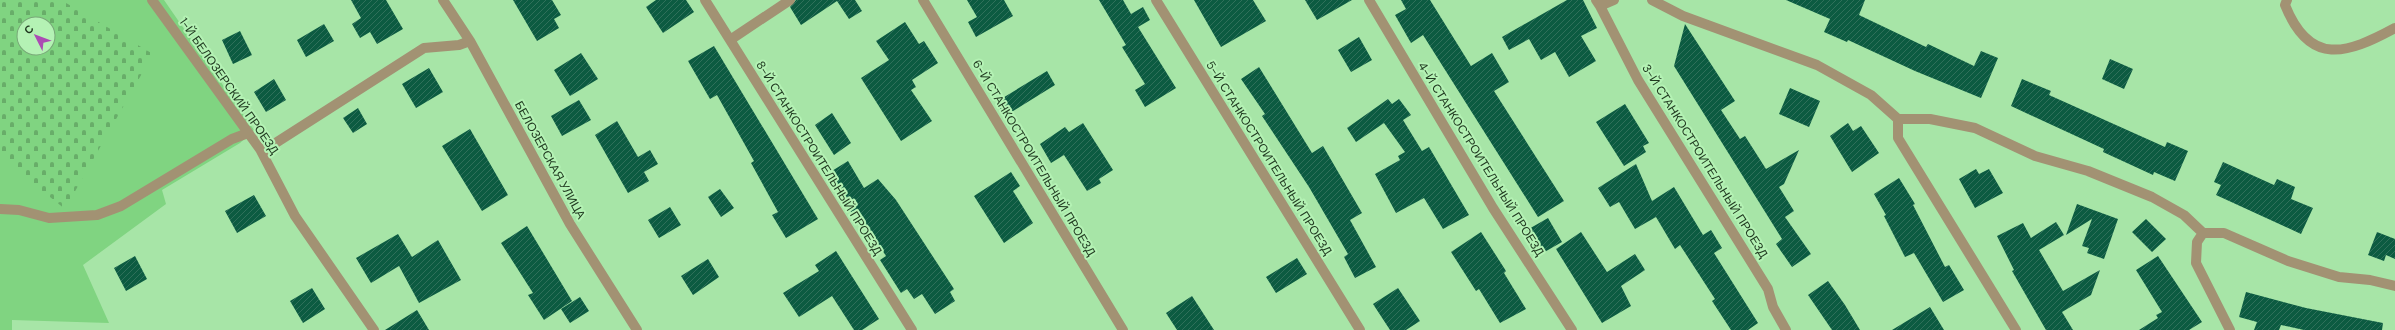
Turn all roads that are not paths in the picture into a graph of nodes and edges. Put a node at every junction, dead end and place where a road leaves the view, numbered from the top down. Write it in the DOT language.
graph roads {
  1 [pos="152,0"];
  2 [pos="443,0"];
  3 [pos="706,0"];
  4 [pos="790,0"];
  5 [pos="923,0"];
  6 [pos="1156,0"];
  7 [pos="1369,0"];
  8 [pos="1614,0"];
  9 [pos="1652,0"];
  10 [pos="2287,0"];
  11 [pos="1598,3"];
  12 [pos="2395,28"];
  13 [pos="730,40"];
  14 [pos="470,41"];
  15 [pos="1898,119"];
  16 [pos="248,133"];
  17 [pos="260,149"];
  18 [pos="0,209"];
  19 [pos="2203,233"];
  20 [pos="2395,286"];
  21 [pos="374,330"];
  22 [pos="638,330"];
  23 [pos="912,330"];
  24 [pos="1123,330"];
  25 [pos="1360,330"];
  26 [pos="1572,330"];
  27 [pos="1786,330"];
  28 [pos="2016,330"];
  29 [pos="2230,330"];
  1 -- 16 [label="street, 1-Й БЕЛОЗЕРСКИЙ ПРОЕЗД"];
  2 -- 14 [label="street, БЕЛОЗЕРСКАЯ УЛИЦА"];
  3 -- 13 [label="street, 8-Й СТАНКОСТРОИТЕЛЬНЫЙ ПРОЕЗД"];
  4 -- 13 [label="street"];
  5 -- 24 [label="street, 6-Й СТАНКОСТРОИТЕЛЬНЫЙ ПРОЕЗД"];
  6 -- 25 [label="street, 5-Й СТАНКОСТРОИТЕЛЬНЫЙ ПРОЕЗД"];
  7 -- 26 [label="street, 4-Й СТАНКОСТРОИТЕЛЬНЫЙ ПРОЕЗД"];
  8 -- 11 [label="street"];
  9 -- 15 [label="street"];
  10 -- 12 [label="street"];
  11 -- 27 [label="street, 3-Й СТАНКОСТРОИТЕЛЬНЫЙ ПРОЕЗД"];
  13 -- 23 [label="street, 8-Й СТАНКОСТРОИТЕЛЬНЫЙ ПРОЕЗД"];
  14 -- 17 [label="street"];
  14 -- 22 [label="street, БЕЛОЗЕРСКАЯ УЛИЦА"];
  15 -- 19 [label="street"];
  15 -- 28 [label="street"];
  16 -- 17 [label="street, 1-Й БЕЛОЗЕРСКИЙ ПРОЕЗД"];
  16 -- 18 [label="street"];
  17 -- 21 [label="street, 1-Й БЕЛОЗЕРСКИЙ ПРОЕЗД"];
  19 -- 20 [label="street"];
  19 -- 29 [label="street"];
}
